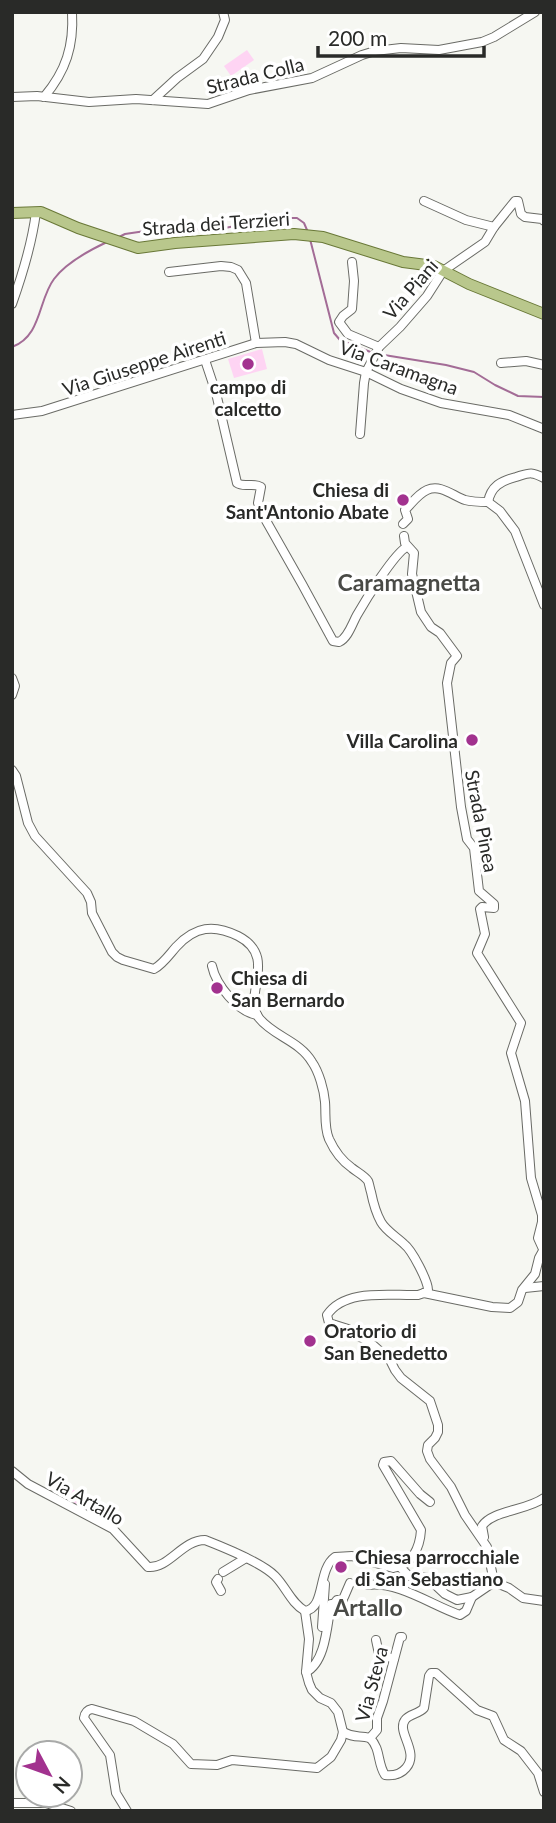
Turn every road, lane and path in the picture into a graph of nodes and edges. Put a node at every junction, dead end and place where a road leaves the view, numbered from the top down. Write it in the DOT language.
graph roads {
  1 [pos="72,12"];
  2 [pos="223,12"];
  3 [pos="535,12"];
  4 [pos="12,97"];
  5 [pos="44,97"];
  6 [pos="153,100"];
  7 [pos="424,201"];
  8 [pos="36,212"];
  9 [pos="12,213"];
  10 [pos="544,221"];
  11 [pos="494,227"];
  12 [pos="352,262"];
  13 [pos="443,271"];
  14 [pos="169,272"];
  15 [pos="12,304"];
  16 [pos="544,314"];
  17 [pos="356,327"];
  18 [pos="285,342"];
  19 [pos="256,343"];
  20 [pos="380,346"];
  21 [pos="205,360"];
  22 [pos="501,363"];
  23 [pos="544,365"];
  24 [pos="366,372"];
  25 [pos="12,415"];
  26 [pos="544,429"];
  27 [pos="360,434"];
  28 [pos="544,478"];
  29 [pos="488,502"];
  30 [pos="407,547"];
  31 [pos="544,605"];
  32 [pos="12,678"];
  33 [pos="12,695"];
  34 [pos="12,770"];
  35 [pos="22,800"];
  36 [pos="12,804"];
  37 [pos="212,966"];
  38 [pos="257,1015"];
  39 [pos="544,1249"];
  40 [pos="544,1286"];
  41 [pos="525,1287"];
  42 [pos="424,1293"];
  43 [pos="12,1471"];
  44 [pos="544,1498"];
  45 [pos="430,1502"];
  46 [pos="487,1547"];
  47 [pos="246,1559"];
  48 [pos="400,1567"];
  49 [pos="324,1574"];
  50 [pos="494,1582"];
  51 [pos="350,1583"];
  52 [pos="368,1585"];
  53 [pos="221,1591"];
  54 [pos="472,1597"];
  55 [pos="544,1601"];
  56 [pos="304,1611"];
  57 [pos="401,1637"];
  58 [pos="376,1640"];
  59 [pos="320,1651"];
  60 [pos="393,1661"];
  61 [pos="306,1672"];
  62 [pos="343,1732"];
  63 [pos="370,1738"];
  64 [pos="544,1792"];
  65 [pos="12,1803"];
  66 [pos="71,1811"];
  67 [pos="127,1811"];
  1 -- 5 [label="street"];
  2 -- 6 [label="street"];
  3 -- 6 [label="street, Strada Colla"];
  4 -- 5 [label="street, Strada Colla"];
  5 -- 6 [label="street, Strada Colla"];
  7 -- 11 [label="street"];
  8 -- 9 [label="main road, Strada dei Terzieri"];
  8 -- 13 [label="main road, Strada dei Terzieri"];
  8 -- 15 [label="street"];
  10 -- 11 [label="street, Via Piani"];
  11 -- 13 [label="street, Via Piani"];
  12 -- 20 [label="street, Via Piani"];
  13 -- 16 [label="main road, Strada dei Terzieri"];
  13 -- 20 [label="street, Via Piani"];
  14 -- 19 [label="street"];
  17 -- 20 [label="street, Via Piani"];
  18 -- 19 [label="street, Via Giuseppe Airenti"];
  18 -- 24 [label="street, Via Caramagna"];
  19 -- 21 [label="street, Via Giuseppe Airenti"];
  20 -- 24 [label="street, Via Piani"];
  21 -- 25 [label="street, Via Giuseppe Airenti"];
  21 -- 30 [label="street"];
  22 -- 23 [label="street"];
  24 -- 26 [label="street, Via Caramagna"];
  24 -- 27 [label="street"];
  28 -- 29 [label="street"];
  29 -- 30 [label="street"];
  29 -- 31 [label="street"];
  30 -- 39 [label="street, Strada Pinea"];
  32 -- 33 [label="street"];
  34 -- 35 [label="street"];
  35 -- 36 [label="street"];
  35 -- 38 [label="street"];
  37 -- 38 [label="street"];
  38 -- 42 [label="street"];
  39 -- 41 [label="street"];
  40 -- 41 [label="street"];
  41 -- 42 [label="street"];
  42 -- 46 [label="street"];
  43 -- 47 [label="street, Via Artallo"];
  44 -- 46 [label="street"];
  45 -- 48 [label="street"];
  46 -- 50 [label="street"];
  47 -- 53 [label="street"];
  47 -- 56 [label="street, Via Artallo"];
  48 -- 49 [label="street"];
  48 -- 54 [label="street"];
  49 -- 56 [label="street"];
  49 -- 59 [label="street"];
  50 -- 54 [label="street"];
  50 -- 55 [label="street"];
  51 -- 59 [label="street"];
  52 -- 54 [label="street"];
  56 -- 61 [label="street"];
  57 -- 60 [label="street, Via Steva"];
  58 -- 60 [label="street"];
  59 -- 61 [label="street"];
  60 -- 63 [label="street, Via Steva"];
  61 -- 62 [label="street"];
  62 -- 63 [label="street"];
  62 -- 67 [label="street"];
  63 -- 64 [label="street"];
  65 -- 66 [label="street"];
}
